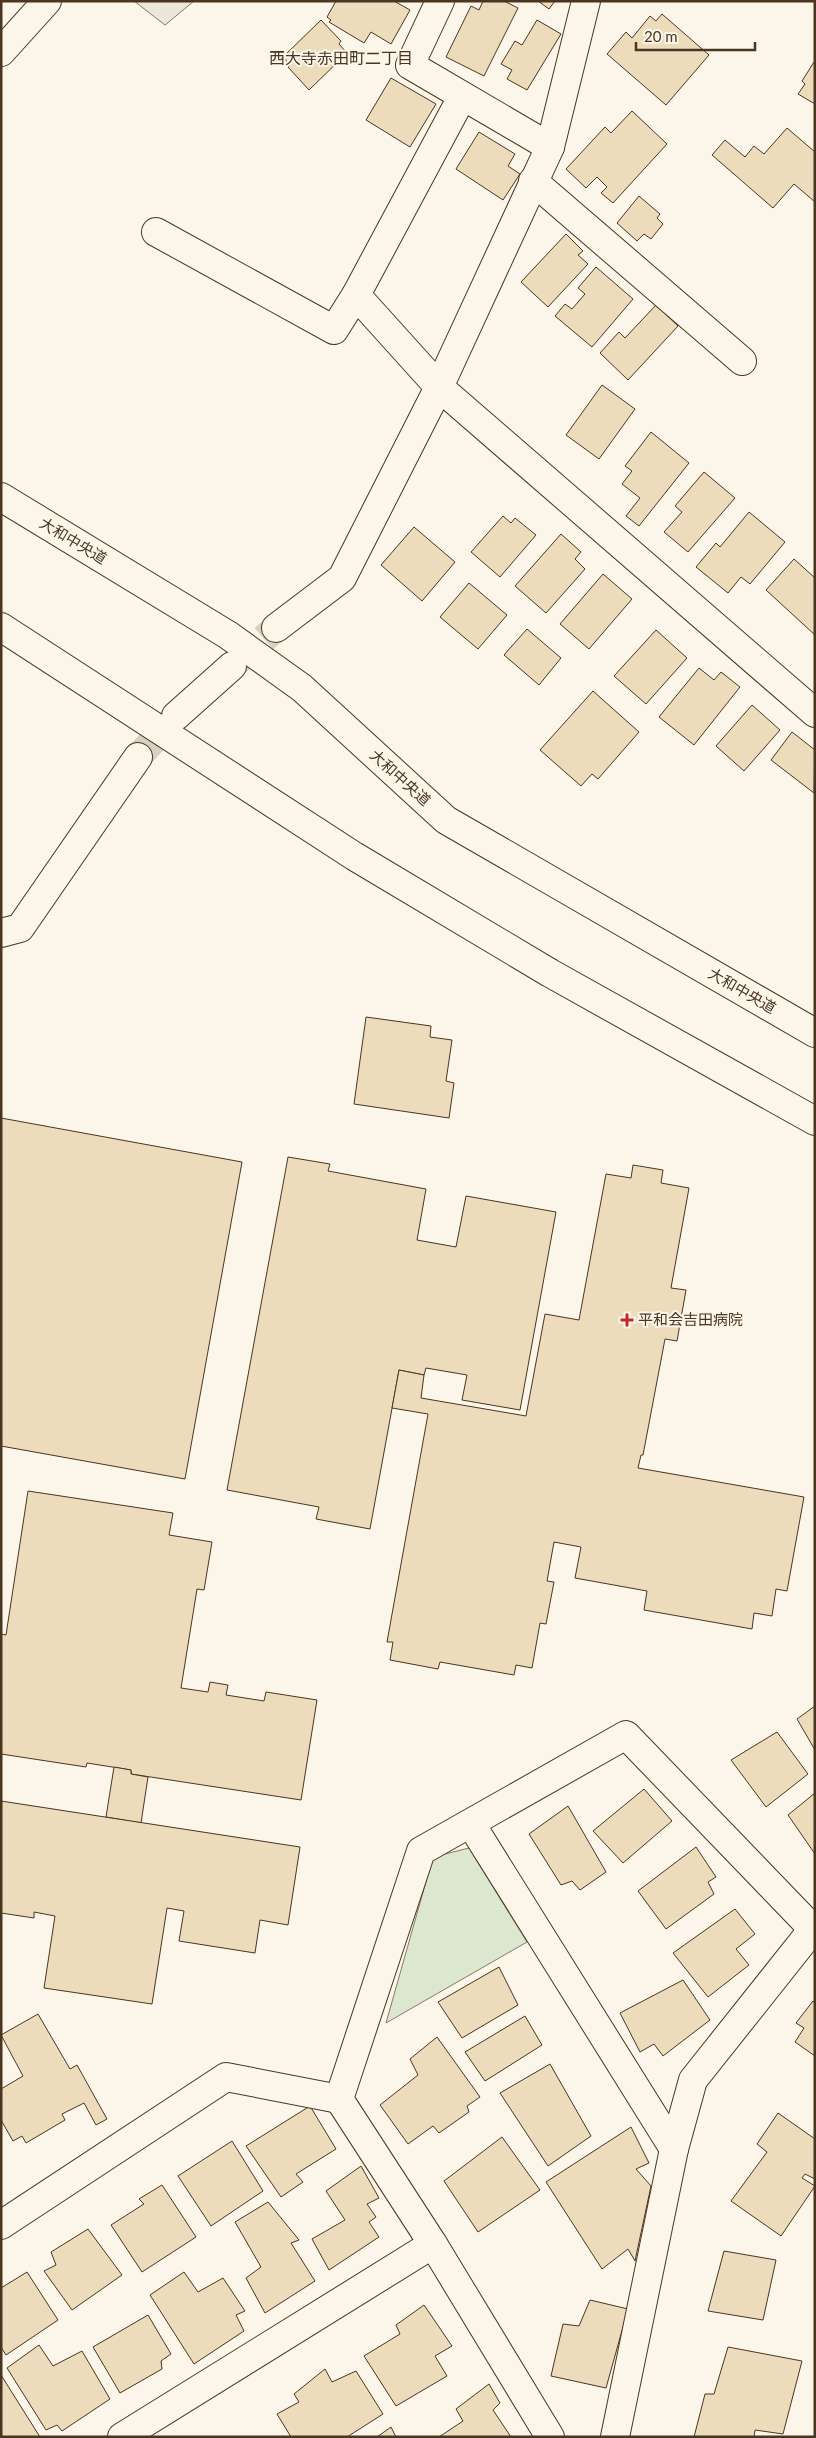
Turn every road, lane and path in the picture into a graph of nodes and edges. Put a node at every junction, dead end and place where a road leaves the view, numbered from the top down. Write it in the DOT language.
graph roads {
  1 [pos="47,1"];
  2 [pos="440,1"];
  3 [pos="586,1"];
  4 [pos="1,52"];
  5 [pos="462,97"];
  6 [pos="550,146"];
  7 [pos="533,182"];
  8 [pos="156,232"];
  9 [pos="356,295"];
  10 [pos="742,361"];
  11 [pos="439,387"];
  12 [pos="1,497"];
  13 [pos="1,627"];
  14 [pos="276,628"];
  15 [pos="232,666"];
  16 [pos="815,713"];
  17 [pos="176,716"];
  18 [pos="138,757"];
  19 [pos="1,933"];
  20 [pos="815,1033"];
  21 [pos="815,1121"];
  22 [pos="471,1824"];
  23 [pos="814,1928"];
  24 [pos="339,2099"];
  25 [pos="674,2149"];
  26 [pos="1,2225"];
  27 [pos="433,2244"];
  28 [pos="122,2437"];
  29 [pos="550,2437"];
  30 [pos="615,2437"];
  1 -- 4 [label="street"];
  2 -- 5 [label="street"];
  3 -- 6 [label="street"];
  5 -- 6 [label="street"];
  5 -- 9 [label="street"];
  6 -- 7 [label="street"];
  7 -- 10 [label="street"];
  7 -- 11 [label="street"];
  8 -- 9 [label="street"];
  9 -- 11 [label="street"];
  11 -- 14 [label="street"];
  11 -- 16 [label="street"];
  12 -- 20 [label="street, 大和中央道"];
  13 -- 21 [label="street"];
  15 -- 17 [label="street"];
  18 -- 19 [label="street"];
  22 -- 23 [label="street"];
  22 -- 24 [label="street"];
  22 -- 25 [label="street"];
  23 -- 25 [label="street"];
  24 -- 26 [label="street"];
  24 -- 27 [label="street"];
  25 -- 30 [label="street"];
  27 -- 28 [label="street"];
  27 -- 29 [label="street"];
}
